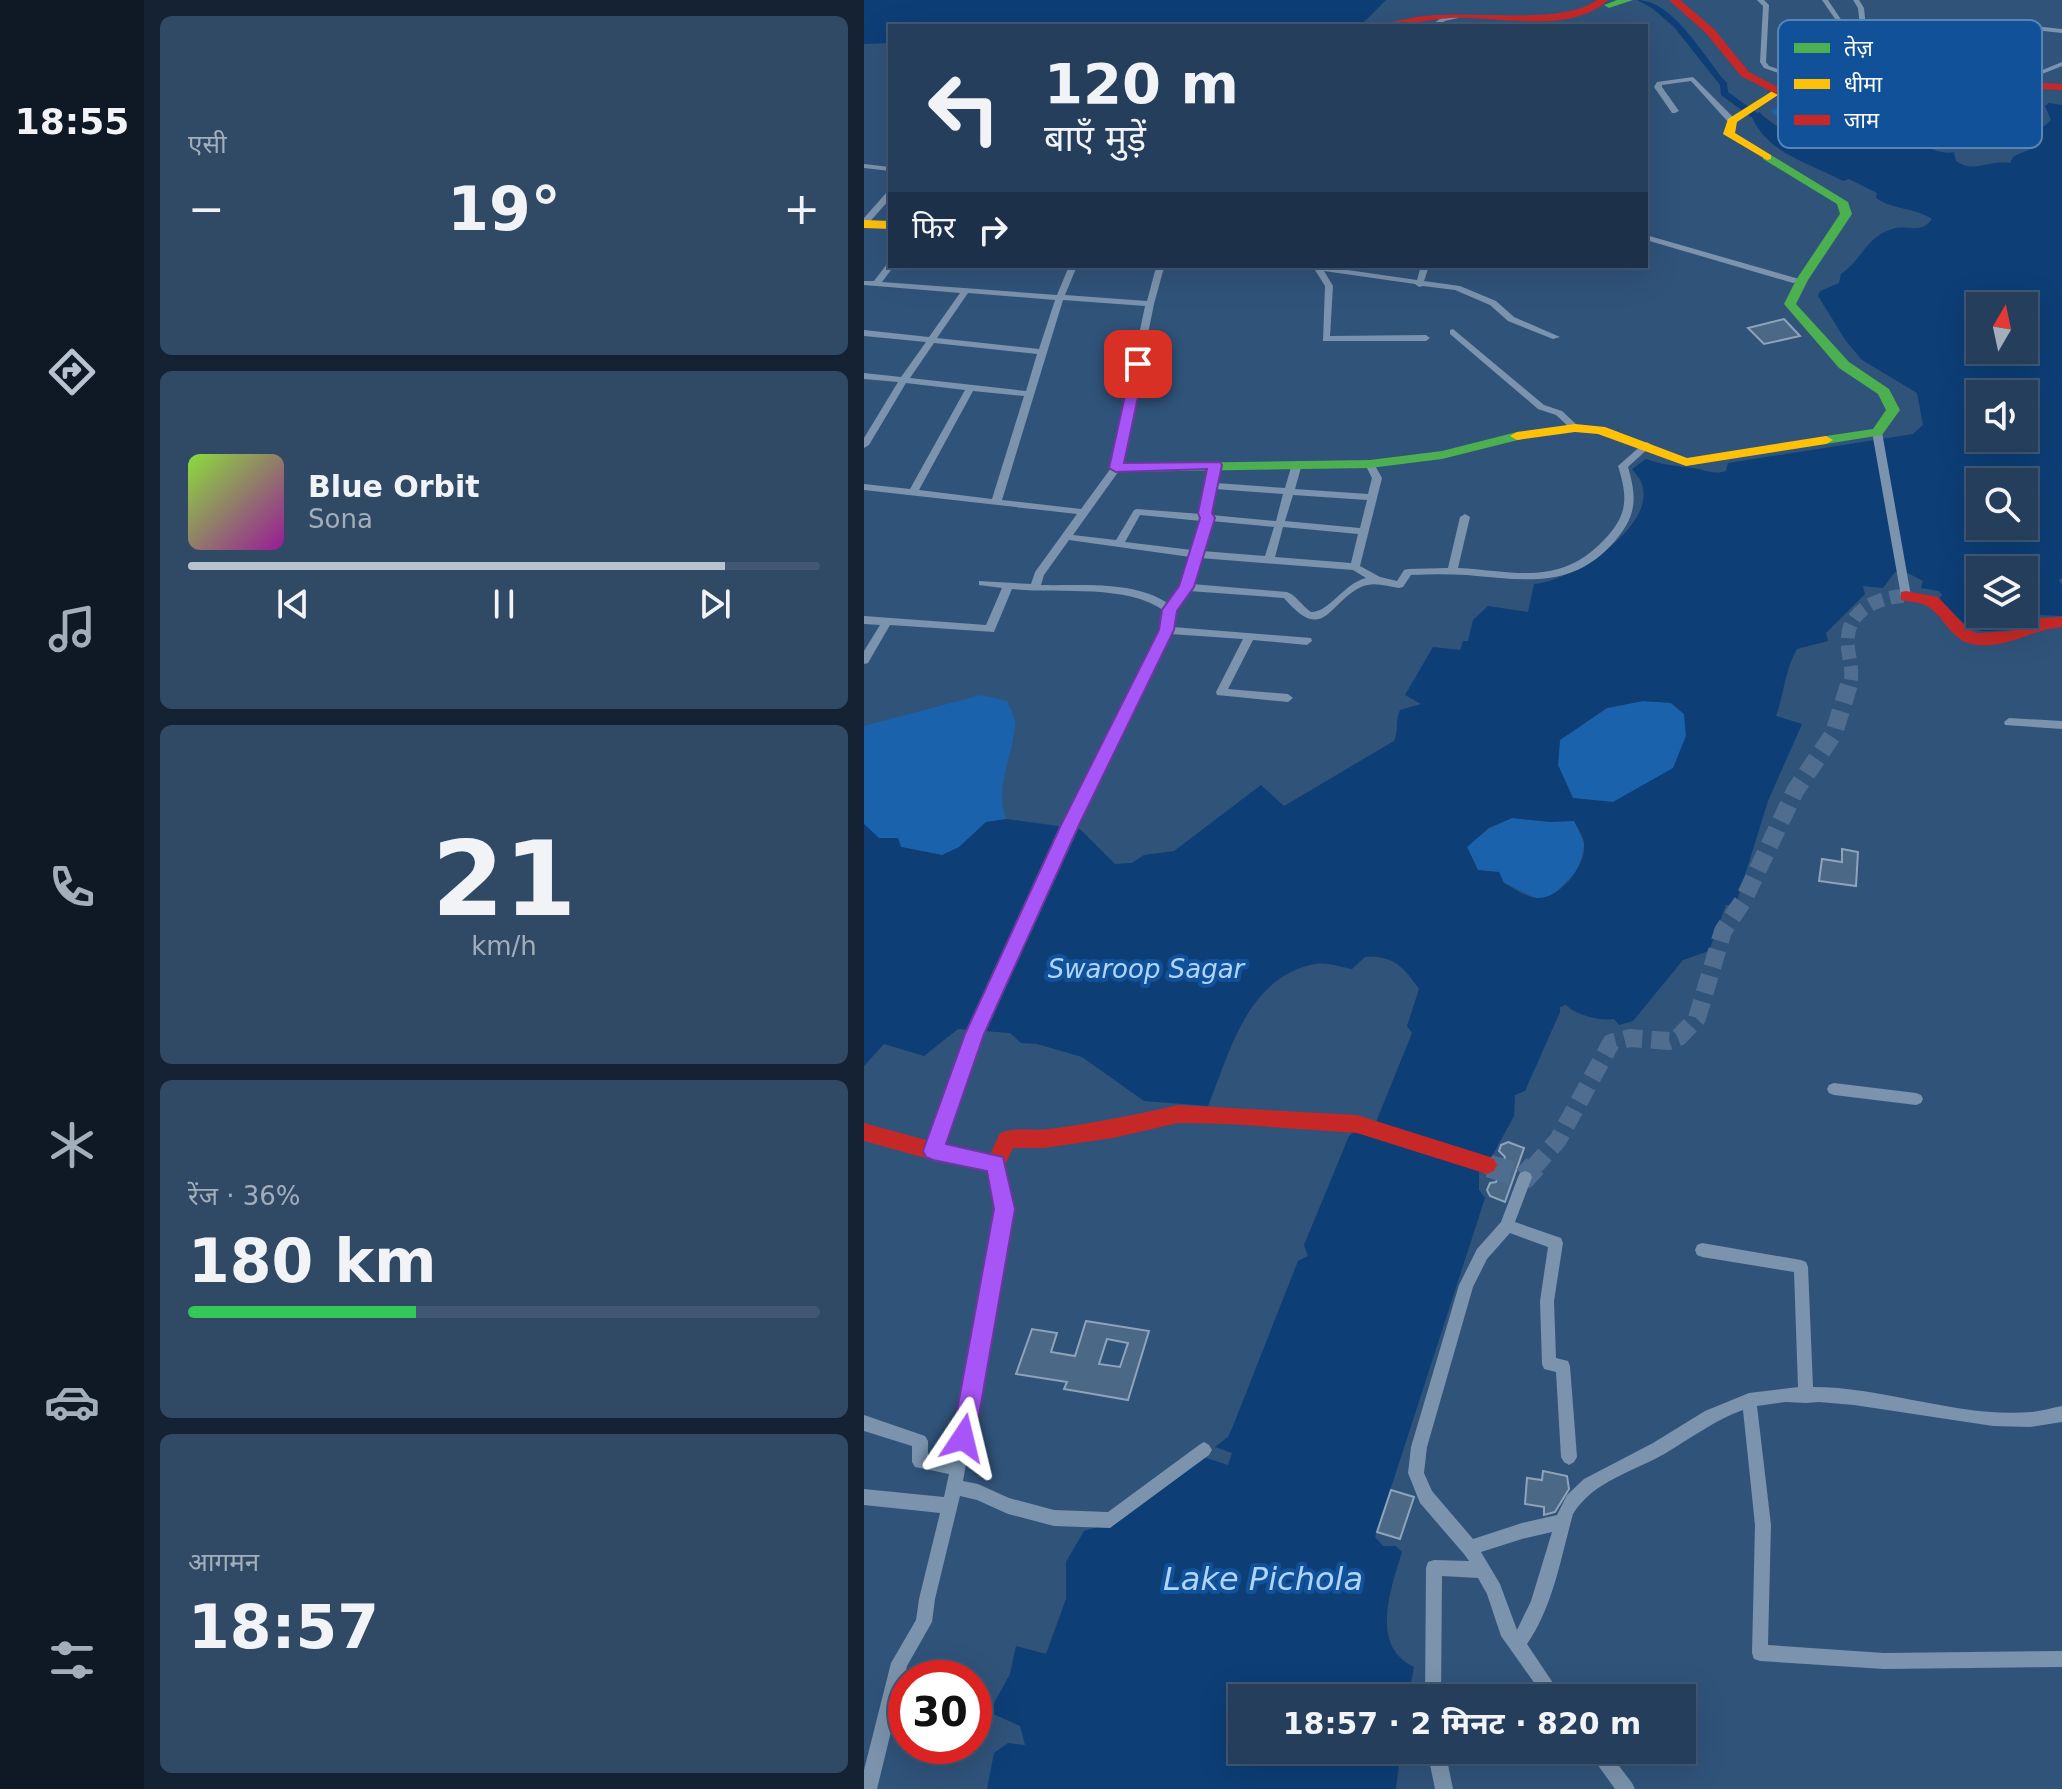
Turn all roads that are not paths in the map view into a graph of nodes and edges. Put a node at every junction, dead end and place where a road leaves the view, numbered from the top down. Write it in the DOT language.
graph roads {
  1 [pos="1628,0"];
  2 [pos="1760,0"];
  3 [pos="1825,0"];
  4 [pos="1856,0"];
  5 [pos="1672,2"];
  6 [pos="1605,4"];
  7 [pos="1472,15"];
  8 [pos="1839,20"];
  9 [pos="1862,20"];
  10 [pos="1399,24"];
  11 [pos="1436,24"];
  12 [pos="2042,29"];
  13 [pos="2062,31"];
  14 [pos="2062,64"];
  15 [pos="1778,72"];
  16 [pos="2042,73"];
  17 [pos="2042,86"];
  18 [pos="2062,87"];
  19 [pos="1774,93"];
  20 [pos="1778,94"];
  21 [pos="1675,111"];
  22 [pos="1735,119"];
  23 [pos="864,166"];
  24 [pos="888,169"];
  25 [pos="888,196"];
  26 [pos="864,224"];
  27 [pos="888,225"];
  28 [pos="864,230"];
  29 [pos="888,231"];
  30 [pos="1648,238"];
  31 [pos="888,268"];
  32 [pos="1072,268"];
  33 [pos="1161,268"];
  34 [pos="1313,268"];
  35 [pos="1424,268"];
  36 [pos="1318,269"];
  37 [pos="1353,270"];
  38 [pos="1796,281"];
  39 [pos="864,283"];
  40 [pos="877,283"];
  41 [pos="1419,285"];
  42 [pos="965,291"];
  43 [pos="1059,299"];
  44 [pos="1150,304"];
  45 [pos="1453,332"];
  46 [pos="864,333"];
  47 [pos="1556,337"];
  48 [pos="1426,338"];
  49 [pos="932,340"];
  50 [pos="1042,352"];
  51 [pos="866,380"];
  52 [pos="904,380"];
  53 [pos="971,387"];
  54 [pos="1029,394"];
  55 [pos="1575,428"];
  56 [pos="1877,432"];
  57 [pos="864,445"];
  58 [pos="1647,445"];
  59 [pos="1297,464"];
  60 [pos="1370,464"];
  61 [pos="1215,465"];
  62 [pos="1116,468"];
  63 [pos="1211,486"];
  64 [pos="864,487"];
  65 [pos="1289,491"];
  66 [pos="913,492"];
  67 [pos="1371,497"];
  68 [pos="996,502"];
  69 [pos="1083,512"];
  70 [pos="1465,517"];
  71 [pos="1207,518"];
  72 [pos="1279,524"];
  73 [pos="1362,531"];
  74 [pos="1067,537"];
  75 [pos="1119,544"];
  76 [pos="1195,554"];
  77 [pos="1269,560"];
  78 [pos="1355,567"];
  79 [pos="1452,571"];
  80 [pos="1377,580"];
  81 [pos="983,583"];
  82 [pos="1008,585"];
  83 [pos="1186,587"];
  84 [pos="1904,587"];
  85 [pos="1035,588"];
  86 [pos="1170,610"];
  87 [pos="864,620"];
  88 [pos="2062,622"];
  89 [pos="886,623"];
  90 [pos="1167,630"];
  91 [pos="1249,637"];
  92 [pos="1307,641"];
  93 [pos="864,660"];
  94 [pos="1288,698"];
  95 [pos="2009,722"];
  96 [pos="2062,725"];
  97 [pos="1834,1089"];
  98 [pos="1916,1099"];
  99 [pos="864,1132"];
  100 [pos="933,1151"];
  101 [pos="996,1163"];
  102 [pos="1487,1165"];
  103 [pos="1525,1177"];
  104 [pos="1507,1226"];
  105 [pos="1702,1250"];
  106 [pos="1806,1396"];
  107 [pos="1749,1400"];
  108 [pos="2062,1414"];
  109 [pos="864,1423"];
  110 [pos="1204,1450"];
  111 [pos="1569,1457"];
  112 [pos="958,1467"];
  113 [pos="954,1487"];
  114 [pos="864,1497"];
  115 [pos="950,1506"];
  116 [pos="1565,1516"];
  117 [pos="1470,1548"];
  118 [pos="1481,1570"];
  119 [pos="1517,1643"];
  120 [pos="2062,1659"];
  121 [pos="1433,1684"];
  122 [pos="1545,1684"];
  123 [pos="1439,1764"];
  124 [pos="1607,1764"];
  125 [pos="869,1766"];
  126 [pos="868,1789"];
  127 [pos="1444,1789"];
  128 [pos="1626,1789"];
  1 -- 6 [label="main road"];
  2 -- 15 [label="street"];
  3 -- 8 [label="street"];
  4 -- 9 [label="street"];
  5 -- 19 [label="main road"];
  6 -- 7 [label="main road"];
  7 -- 10 [label="main road"];
  7 -- 11 [label="street"];
  12 -- 13 [label="street"];
  14 -- 16 [label="street"];
  17 -- 18 [label="main road"];
  19 -- 20 [label="main road"];
  19 -- 22 [label="main road"];
  21 -- 22 [label="street"];
  22 -- 38 [label="main road"];
  23 -- 24 [label="street"];
  25 -- 26 [label="street"];
  26 -- 27 [label="main road"];
  28 -- 29 [label="main road"];
  30 -- 38 [label="street"];
  31 -- 40 [label="street"];
  32 -- 43 [label="street"];
  33 -- 44 [label="street"];
  34 -- 36 [label="street"];
  35 -- 41 [label="street"];
  36 -- 37 [label="street"];
  36 -- 48 [label="street"];
  37 -- 41 [label="street"];
  38 -- 56 [label="main road"];
  39 -- 40 [label="street"];
  40 -- 42 [label="street"];
  41 -- 47 [label="street"];
  42 -- 43 [label="street"];
  42 -- 49 [label="street"];
  43 -- 44 [label="street"];
  43 -- 50 [label="street"];
  44 -- 62 [label="street"];
  45 -- 55 [label="street"];
  46 -- 49 [label="street"];
  49 -- 50 [label="street"];
  49 -- 52 [label="street"];
  50 -- 54 [label="street"];
  51 -- 52 [label="street"];
  52 -- 53 [label="street"];
  52 -- 57 [label="street"];
  53 -- 54 [label="street"];
  53 -- 66 [label="street"];
  54 -- 68 [label="street"];
  55 -- 58 [label="main road"];
  55 -- 60 [label="main road"];
  56 -- 58 [label="main road"];
  56 -- 84 [label="street"];
  58 -- 79 [label="street"];
  59 -- 60 [label="main road"];
  59 -- 61 [label="main road"];
  59 -- 65 [label="street"];
  60 -- 67 [label="street"];
  61 -- 62 [label="main road"];
  61 -- 63 [label="street"];
  62 -- 69 [label="street"];
  63 -- 65 [label="street"];
  63 -- 71 [label="street"];
  64 -- 66 [label="street"];
  65 -- 67 [label="street"];
  65 -- 72 [label="street"];
  66 -- 68 [label="street"];
  67 -- 73 [label="street"];
  68 -- 69 [label="street"];
  69 -- 74 [label="street"];
  70 -- 79 [label="street"];
  71 -- 72 [label="street"];
  71 -- 75 [label="street"];
  71 -- 76 [label="street"];
  72 -- 73 [label="street"];
  72 -- 77 [label="street"];
  73 -- 78 [label="street"];
  74 -- 75 [label="street"];
  74 -- 85 [label="street"];
  75 -- 76 [label="street"];
  76 -- 77 [label="street"];
  76 -- 83 [label="street"];
  77 -- 78 [label="street"];
  78 -- 80 [label="street"];
  79 -- 80 [label="street"];
  80 -- 83 [label="street"];
  81 -- 82 [label="street"];
  82 -- 85 [label="street"];
  82 -- 89 [label="street"];
  83 -- 86 [label="street"];
  84 -- 88 [label="main road"];
  85 -- 86 [label="street"];
  86 -- 90 [label="street"];
  87 -- 89 [label="street"];
  89 -- 93 [label="street"];
  90 -- 91 [label="street"];
  90 -- 100 [label="street"];
  91 -- 92 [label="street"];
  91 -- 94 [label="street"];
  95 -- 96 [label="street"];
  97 -- 98 [label="street"];
  99 -- 100 [label="main road"];
  100 -- 101 [label="street"];
  101 -- 102 [label="main road"];
  101 -- 112 [label="street"];
  103 -- 104 [label="street"];
  104 -- 111 [label="street"];
  104 -- 117 [label="street"];
  105 -- 106 [label="street"];
  106 -- 107 [label="street"];
  106 -- 108 [label="street"];
  107 -- 116 [label="street"];
  107 -- 120 [label="street"];
  109 -- 112 [label="street"];
  110 -- 113 [label="street"];
  112 -- 113 [label="street"];
  113 -- 115 [label="street"];
  114 -- 115 [label="street"];
  115 -- 125 [label="street"];
  116 -- 117 [label="street"];
  116 -- 119 [label="street"];
  117 -- 118 [label="street"];
  118 -- 119 [label="street"];
  118 -- 121 [label="street"];
  119 -- 122 [label="street"];
  123 -- 127 [label="street"];
  124 -- 128 [label="street"];
  125 -- 126 [label="street"];
}
